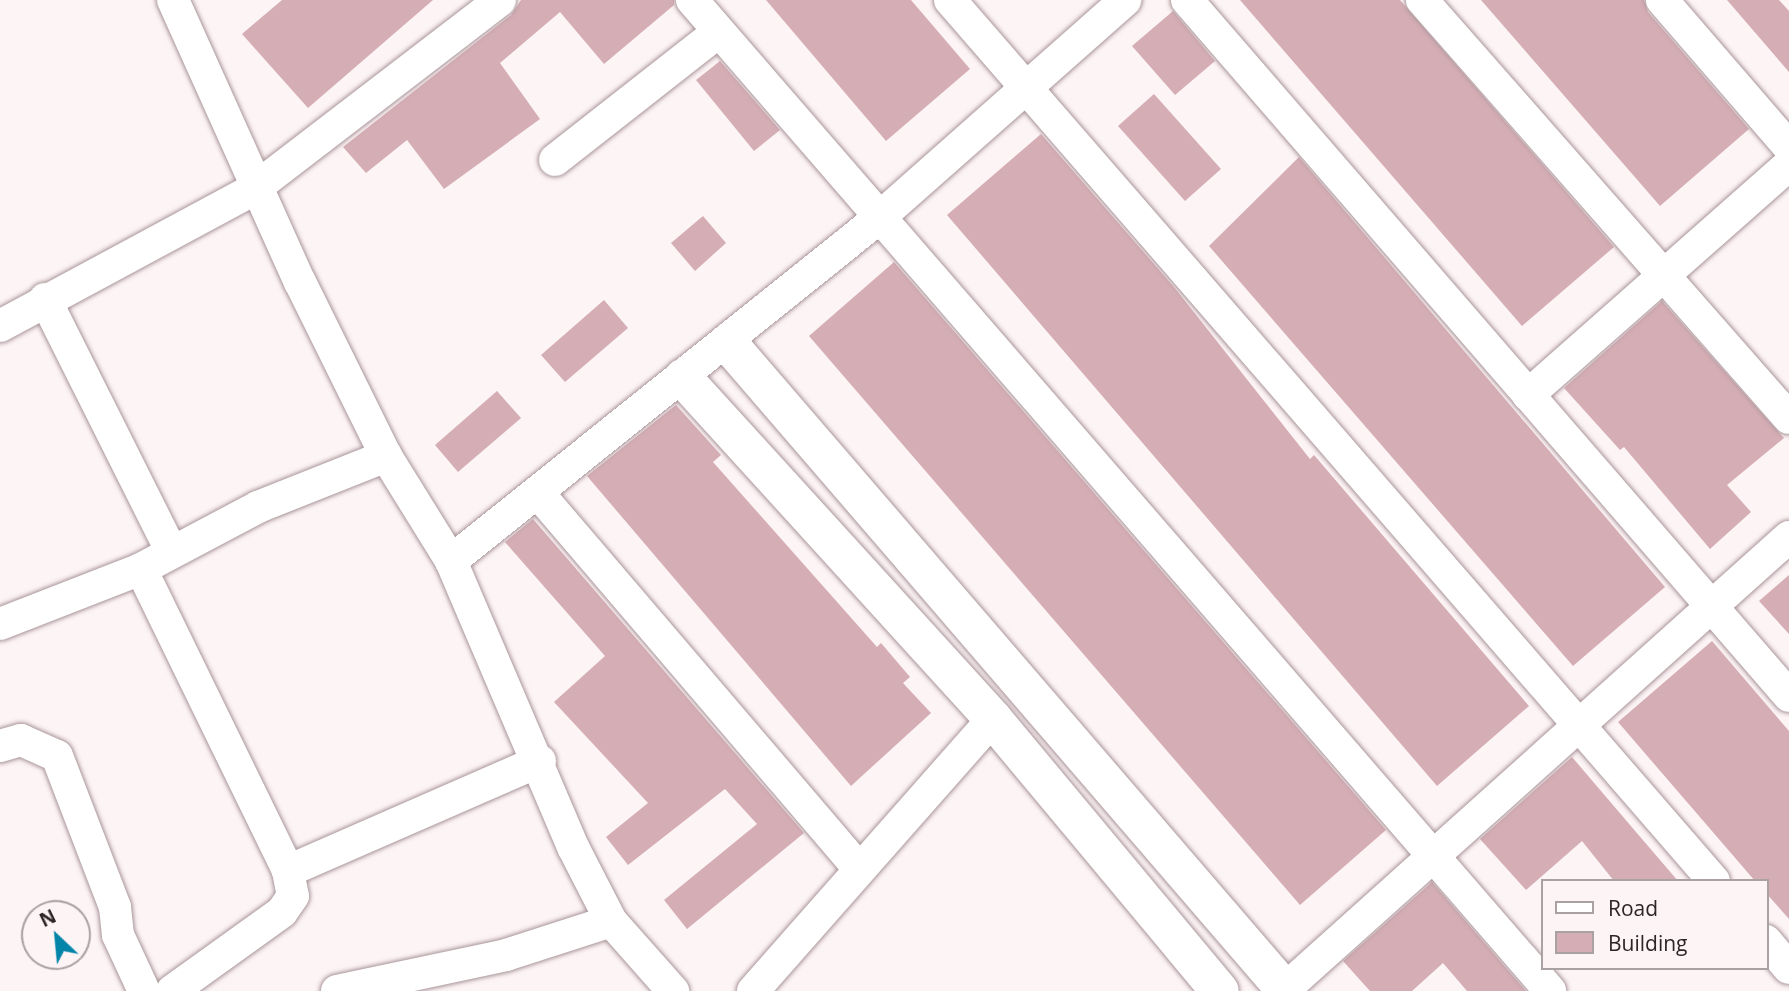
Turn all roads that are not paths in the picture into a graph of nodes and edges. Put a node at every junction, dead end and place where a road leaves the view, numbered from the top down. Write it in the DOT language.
graph roads {
  1 [pos="500,0"];
  2 [pos="692,0"];
  3 [pos="950,0"];
  4 [pos="1125,0"];
  5 [pos="1187,0"];
  6 [pos="1422,0"];
  7 [pos="1662,0"];
  8 [pos="184,5"];
  9 [pos="718,32"];
  10 [pos="1027,87"];
  11 [pos="1789,148"];
  12 [pos="555,160"];
  13 [pos="1789,165"];
  14 [pos="254,189"];
  15 [pos="879,218"];
  16 [pos="1665,273"];
  17 [pos="45,299"];
  18 [pos="0,326"];
  19 [pos="727,343"];
  20 [pos="684,378"];
  21 [pos="1528,395"];
  22 [pos="1789,418"];
  23 [pos="386,456"];
  24 [pos="539,494"];
  25 [pos="1789,537"];
  26 [pos="170,549"];
  27 [pos="451,561"];
  28 [pos="141,569"];
  29 [pos="1712,604"];
  30 [pos="0,624"];
  31 [pos="1789,696"];
  32 [pos="993,719"];
  33 [pos="1578,725"];
  34 [pos="0,746"];
  35 [pos="540,761"];
  36 [pos="1433,856"];
  37 [pos="858,868"];
  38 [pos="288,871"];
  39 [pos="1712,879"];
  40 [pos="611,921"];
  41 [pos="1768,944"];
  42 [pos="1789,968"];
  43 [pos="1286,990"];
  44 [pos="144,991"];
  45 [pos="172,991"];
  46 [pos="337,991"];
  47 [pos="673,991"];
  48 [pos="753,991"];
  49 [pos="1220,991"];
  50 [pos="1550,991"];
  1 -- 14 [label="street"];
  2 -- 9 [label="street"];
  3 -- 10 [label="street"];
  4 -- 10 [label="street"];
  5 -- 21 [label="street"];
  6 -- 16 [label="street"];
  7 -- 11 [label="street"];
  8 -- 14 [label="street"];
  9 -- 12 [label="street"];
  9 -- 15 [label="street"];
  10 -- 15 [label="street"];
  10 -- 33 [label="street"];
  13 -- 16 [label="street"];
  14 -- 17 [label="street"];
  14 -- 23 [label="street"];
  15 -- 19 [label="street"];
  15 -- 36 [label="street"];
  16 -- 21 [label="street"];
  16 -- 22 [label="street"];
  17 -- 18 [label="street"];
  17 -- 26 [label="street"];
  19 -- 20 [label="street"];
  19 -- 43 [label="street"];
  20 -- 24 [label="street"];
  20 -- 32 [label="street"];
  21 -- 29 [label="street"];
  23 -- 26 [label="street"];
  23 -- 27 [label="street"];
  24 -- 27 [label="street"];
  24 -- 37 [label="street"];
  25 -- 29 [label="street"];
  26 -- 28 [label="street"];
  27 -- 35 [label="street"];
  28 -- 30 [label="street"];
  28 -- 38 [label="street"];
  29 -- 31 [label="street"];
  29 -- 33 [label="street"];
  32 -- 37 [label="street"];
  32 -- 49 [label="street"];
  33 -- 36 [label="street"];
  33 -- 39 [label="street"];
  34 -- 44 [label="street"];
  35 -- 38 [label="street"];
  35 -- 40 [label="street"];
  36 -- 43 [label="street"];
  36 -- 50 [label="street"];
  37 -- 48 [label="street"];
  38 -- 45 [label="street"];
  40 -- 46 [label="street"];
  40 -- 47 [label="street"];
  41 -- 42 [label="street"];
}
